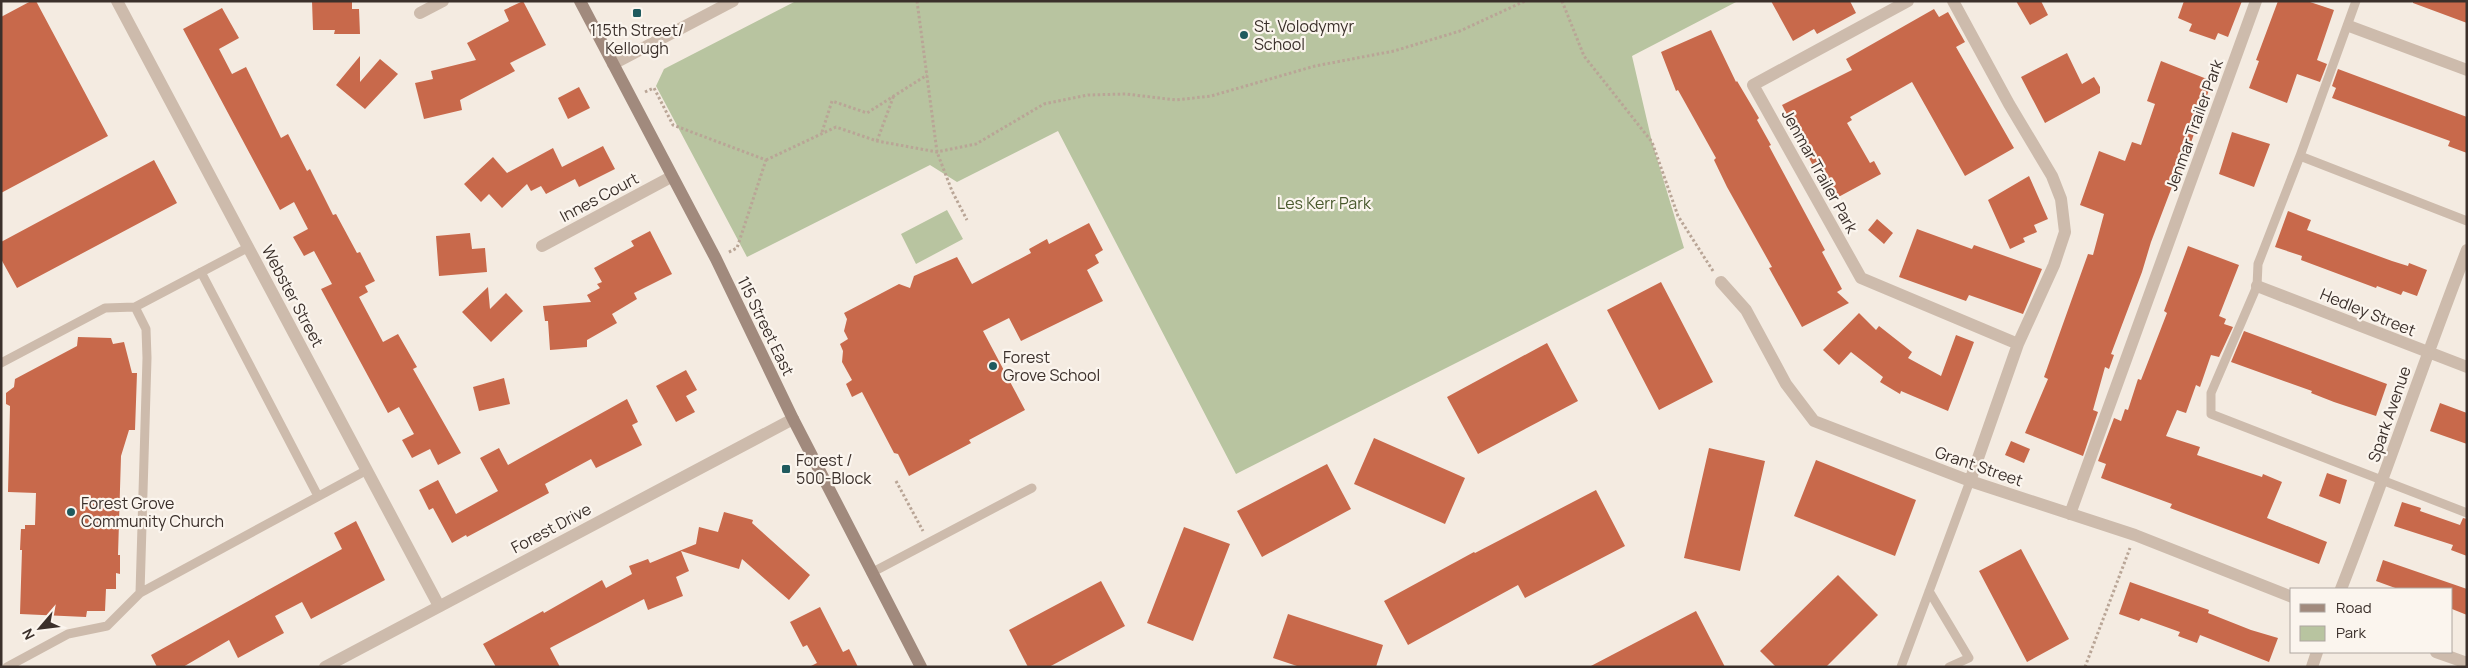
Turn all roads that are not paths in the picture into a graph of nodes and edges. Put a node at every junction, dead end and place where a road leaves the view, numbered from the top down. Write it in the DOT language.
graph roads {
  1 [pos="117,1"];
  2 [pos="443,1"];
  3 [pos="580,1"];
  4 [pos="733,1"];
  5 [pos="1908,1"];
  6 [pos="1953,1"];
  7 [pos="2256,1"];
  8 [pos="2356,1"];
  9 [pos="420,14"];
  10 [pos="2348,26"];
  11 [pos="613,64"];
  12 [pos="2467,70"];
  13 [pos="2300,156"];
  14 [pos="671,177"];
  15 [pos="2467,221"];
  16 [pos="542,246"];
  17 [pos="249,247"];
  18 [pos="2467,250"];
  19 [pos="201,272"];
  20 [pos="1721,282"];
  21 [pos="2257,286"];
  22 [pos="135,307"];
  23 [pos="2018,344"];
  24 [pos="2427,353"];
  25 [pos="1,363"];
  26 [pos="2467,368"];
  27 [pos="792,419"];
  28 [pos="367,470"];
  29 [pos="1970,481"];
  30 [pos="2383,482"];
  31 [pos="1032,488"];
  32 [pos="318,496"];
  33 [pos="2467,513"];
  34 [pos="2070,514"];
  35 [pos="871,573"];
  36 [pos="2341,588"];
  37 [pos="1929,591"];
  38 [pos="140,593"];
  39 [pos="2290,596"];
  40 [pos="439,606"];
  41 [pos="2317,653"];
  42 [pos="2439,653"];
  43 [pos="2467,663"];
  44 [pos="7,667"];
  45 [pos="325,667"];
  46 [pos="921,667"];
  47 [pos="1901,667"];
  48 [pos="1949,667"];
  49 [pos="2312,667"];
  1 -- 17 [label="street, Webster Street"];
  2 -- 9 [label="street"];
  3 -- 11 [label="street, 115 Street East"];
  4 -- 11 [label="street"];
  5 -- 23 [label="street, Jenmar Trailer Park"];
  6 -- 23 [label="street"];
  7 -- 34 [label="street, Jenmar Trailer Park"];
  8 -- 10 [label="lane"];
  10 -- 12 [label="street"];
  10 -- 13 [label="lane"];
  11 -- 14 [label="street, 115 Street East"];
  13 -- 15 [label="lane"];
  13 -- 21 [label="lane"];
  14 -- 16 [label="street, Innes Court"];
  14 -- 27 [label="street, 115 Street East"];
  17 -- 19 [label="lane"];
  17 -- 28 [label="street, Webster Street"];
  18 -- 24 [label="street, Spark Avenue"];
  19 -- 22 [label="lane"];
  19 -- 32 [label="lane"];
  20 -- 29 [label="street, Grant Street"];
  21 -- 24 [label="street, Hedley Street"];
  21 -- 30 [label="lane"];
  22 -- 25 [label="lane"];
  22 -- 38 [label="lane"];
  23 -- 29 [label="street"];
  24 -- 26 [label="street, Hedley Street"];
  24 -- 30 [label="street, Spark Avenue"];
  27 -- 35 [label="street, 115 Street East"];
  27 -- 40 [label="street, Forest Drive"];
  28 -- 32 [label="lane"];
  28 -- 40 [label="street, Webster Street"];
  29 -- 34 [label="street, Grant Street"];
  29 -- 37 [label="lane"];
  30 -- 33 [label="lane"];
  30 -- 36 [label="street, Spark Avenue"];
  31 -- 35 [label="lane"];
  32 -- 38 [label="lane"];
  34 -- 39 [label="street, Grant Street"];
  35 -- 46 [label="street, 115 Street East"];
  37 -- 47 [label="lane"];
  37 -- 48 [label="lane"];
  38 -- 44 [label="lane"];
  40 -- 45 [label="street, Forest Drive"];
  41 -- 49 [label="street"];
  42 -- 43 [label="street"];
}
